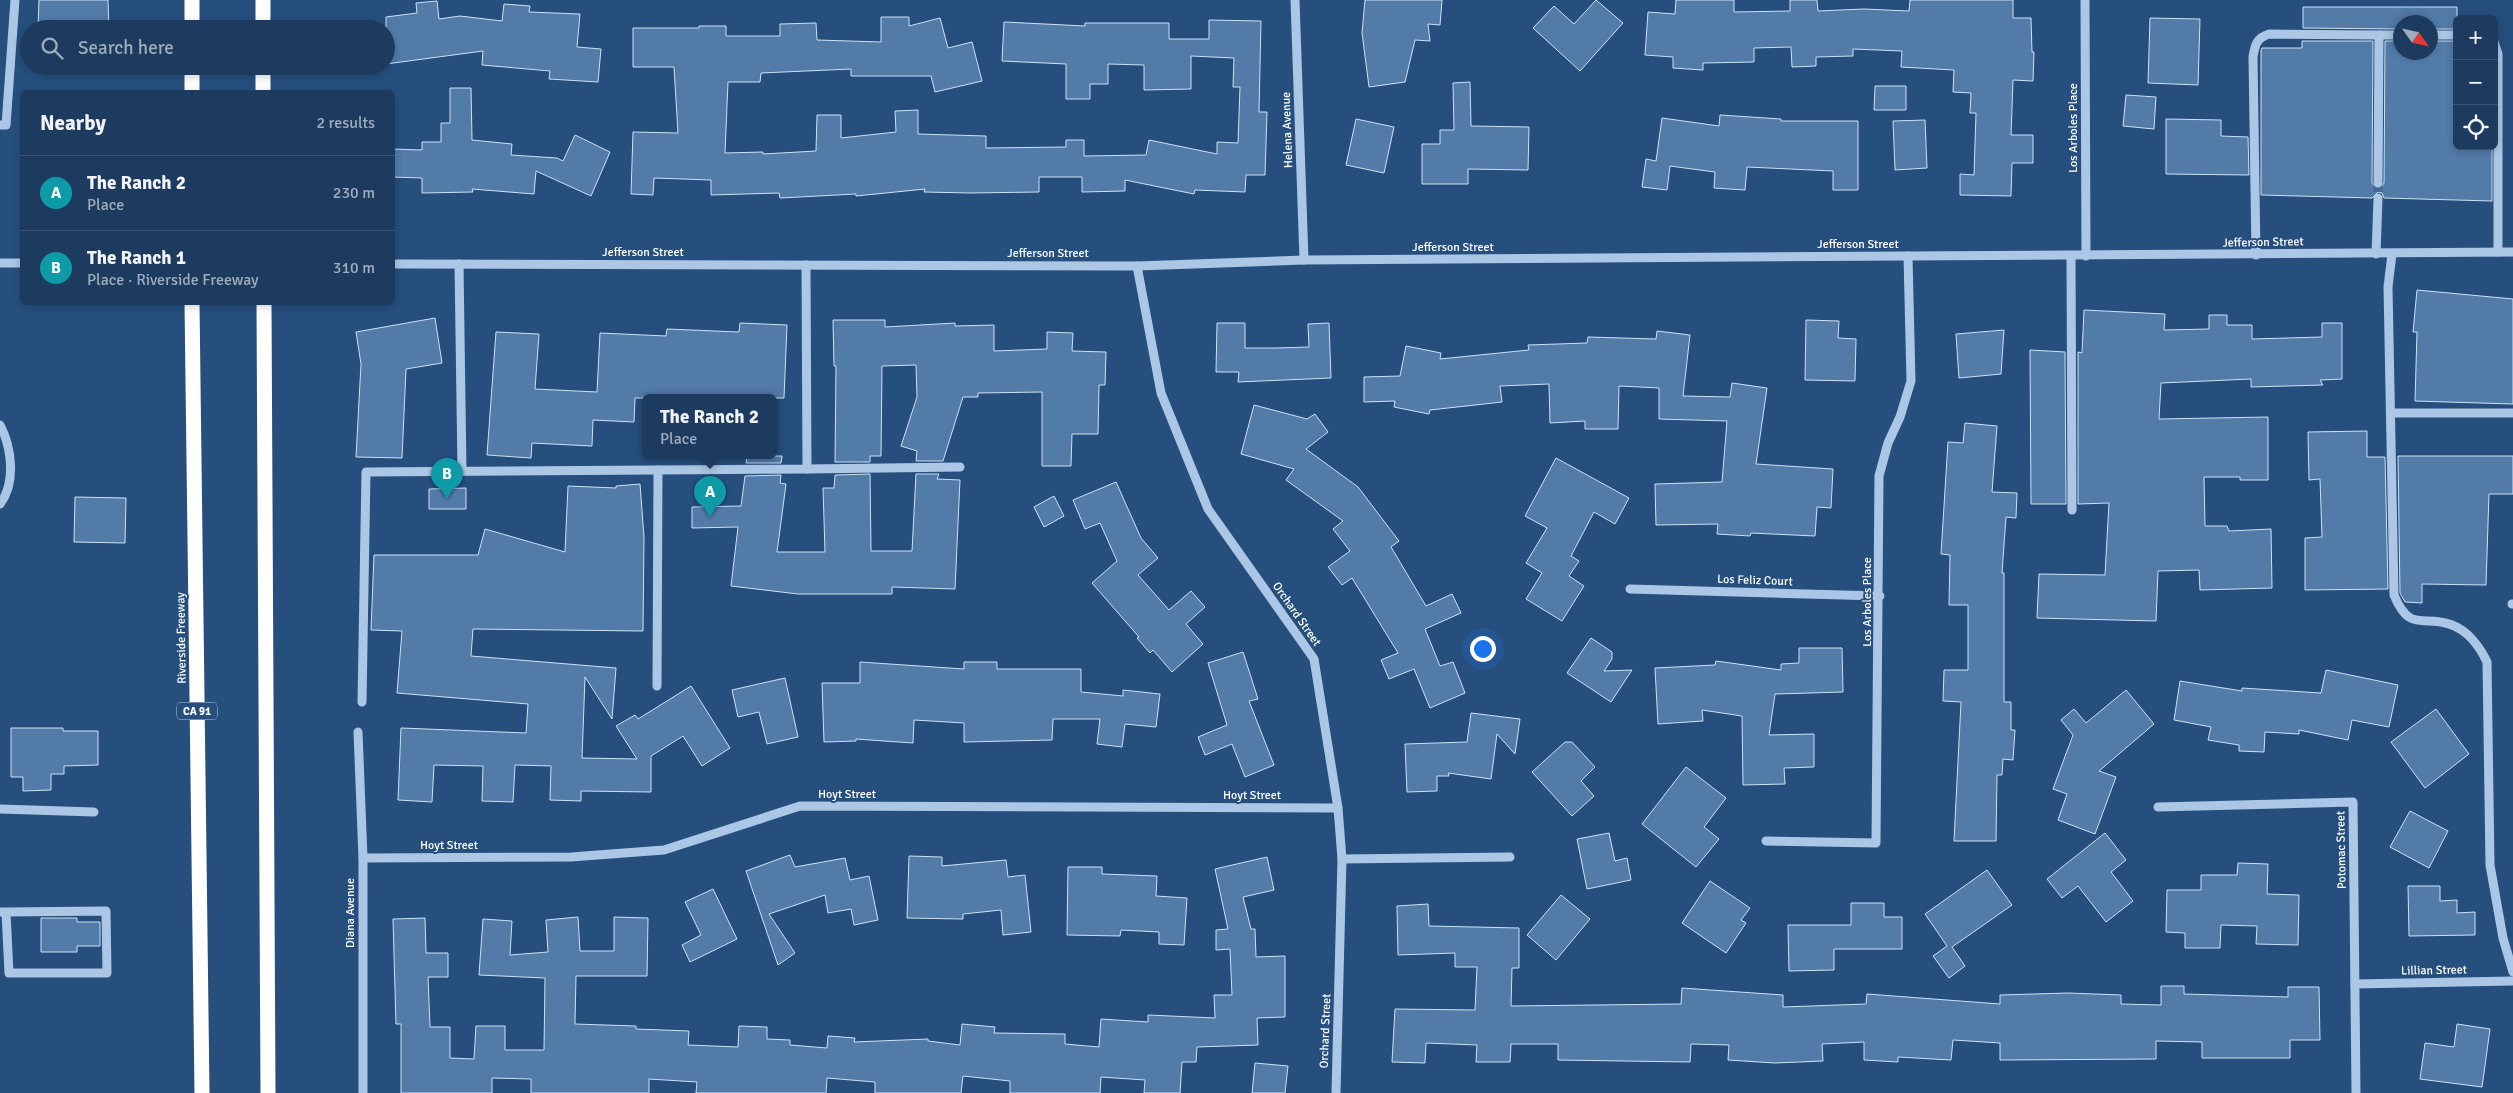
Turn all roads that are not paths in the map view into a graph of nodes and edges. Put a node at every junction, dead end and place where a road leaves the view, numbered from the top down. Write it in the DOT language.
graph roads {
  1 [pos="15,0"];
  2 [pos="192,0"];
  3 [pos="263,0"];
  4 [pos="1295,0"];
  5 [pos="2085,0"];
  6 [pos="192,20"];
  7 [pos="263,20"];
  8 [pos="2379,35"];
  9 [pos="2393,35"];
  10 [pos="2438,35"];
  11 [pos="2453,35"];
  12 [pos="2498,60"];
  13 [pos="192,75"];
  14 [pos="263,75"];
  15 [pos="192,90"];
  16 [pos="263,90"];
  17 [pos="0,125"];
  18 [pos="2378,184"];
  19 [pos="2378,198"];
  20 [pos="2498,252"];
  21 [pos="2513,252"];
  22 [pos="2376,254"];
  23 [pos="2392,254"];
  24 [pos="2256,255"];
  25 [pos="1908,256"];
  26 [pos="2071,256"];
  27 [pos="2086,256"];
  28 [pos="1304,260"];
  29 [pos="0,263"];
  30 [pos="20,263"];
  31 [pos="395,264"];
  32 [pos="460,264"];
  33 [pos="806,265"];
  34 [pos="1137,266"];
  35 [pos="192,305"];
  36 [pos="264,305"];
  37 [pos="2390,412"];
  38 [pos="2513,413"];
  39 [pos="0,425"];
  40 [pos="960,467"];
  41 [pos="807,469"];
  42 [pos="658,470"];
  43 [pos="462,471"];
  44 [pos="0,504"];
  45 [pos="2072,510"];
  46 [pos="1630,589"];
  47 [pos="1880,596"];
  48 [pos="658,686"];
  49 [pos="362,702"];
  50 [pos="358,732"];
  51 [pos="2158,807"];
  52 [pos="1338,808"];
  53 [pos="0,809"];
  54 [pos="94,812"];
  55 [pos="1766,841"];
  56 [pos="1510,857"];
  57 [pos="363,858"];
  58 [pos="1342,859"];
  59 [pos="3,912"];
  60 [pos="2513,972"];
  61 [pos="2513,981"];
  62 [pos="2355,984"];
  63 [pos="202,1093"];
  64 [pos="268,1093"];
  65 [pos="363,1093"];
  66 [pos="1336,1093"];
  67 [pos="2356,1093"];
  1 -- 17 [label="street"];
  2 -- 6 [label="highway"];
  3 -- 7 [label="highway"];
  4 -- 28 [label="street, Helena Avenue"];
  5 -- 27 [label="street, Los Arboles Place"];
  8 -- 9 [label="street"];
  8 -- 18 [label="street"];
  8 -- 24 [label="street"];
  10 -- 11 [label="street"];
  12 -- 20 [label="street"];
  13 -- 15 [label="highway"];
  14 -- 16 [label="highway"];
  19 -- 22 [label="street"];
  20 -- 21 [label="street, Jefferson Street"];
  20 -- 23 [label="street, Jefferson Street"];
  22 -- 23 [label="street, Jefferson Street"];
  22 -- 24 [label="street, Jefferson Street"];
  23 -- 37 [label="street"];
  24 -- 27 [label="street, Jefferson Street"];
  25 -- 26 [label="street, Jefferson Street"];
  25 -- 28 [label="street, Jefferson Street"];
  25 -- 47 [label="street, Los Arboles Place"];
  26 -- 27 [label="street, Jefferson Street"];
  26 -- 45 [label="street"];
  28 -- 34 [label="street, Jefferson Street"];
  29 -- 30 [label="street"];
  31 -- 32 [label="street, Jefferson Street"];
  32 -- 33 [label="street, Jefferson Street"];
  32 -- 43 [label="street"];
  33 -- 34 [label="street, Jefferson Street"];
  33 -- 41 [label="street"];
  34 -- 52 [label="street, Orchard Street"];
  35 -- 63 [label="highway, Riverside Freeway / CA 91"];
  36 -- 64 [label="highway"];
  37 -- 38 [label="street"];
  37 -- 60 [label="street"];
  39 -- 44 [label="street"];
  40 -- 41 [label="street"];
  41 -- 42 [label="street"];
  42 -- 43 [label="street"];
  42 -- 48 [label="street"];
  43 -- 49 [label="street"];
  46 -- 47 [label="street, Los Feliz Court"];
  47 -- 55 [label="street, Los Arboles Place"];
  50 -- 57 [label="street, Diana Avenue"];
  51 -- 62 [label="street, Potomac Street"];
  52 -- 57 [label="street, Hoyt Street"];
  52 -- 58 [label="street, Orchard Street"];
  53 -- 54 [label="street"];
  56 -- 58 [label="street"];
  57 -- 65 [label="street, Diana Avenue"];
  58 -- 66 [label="street, Orchard Street"];
  59 -- 59 [label="street"];
  61 -- 62 [label="street, Lillian Street"];
  62 -- 67 [label="street, Potomac Street"];
}
